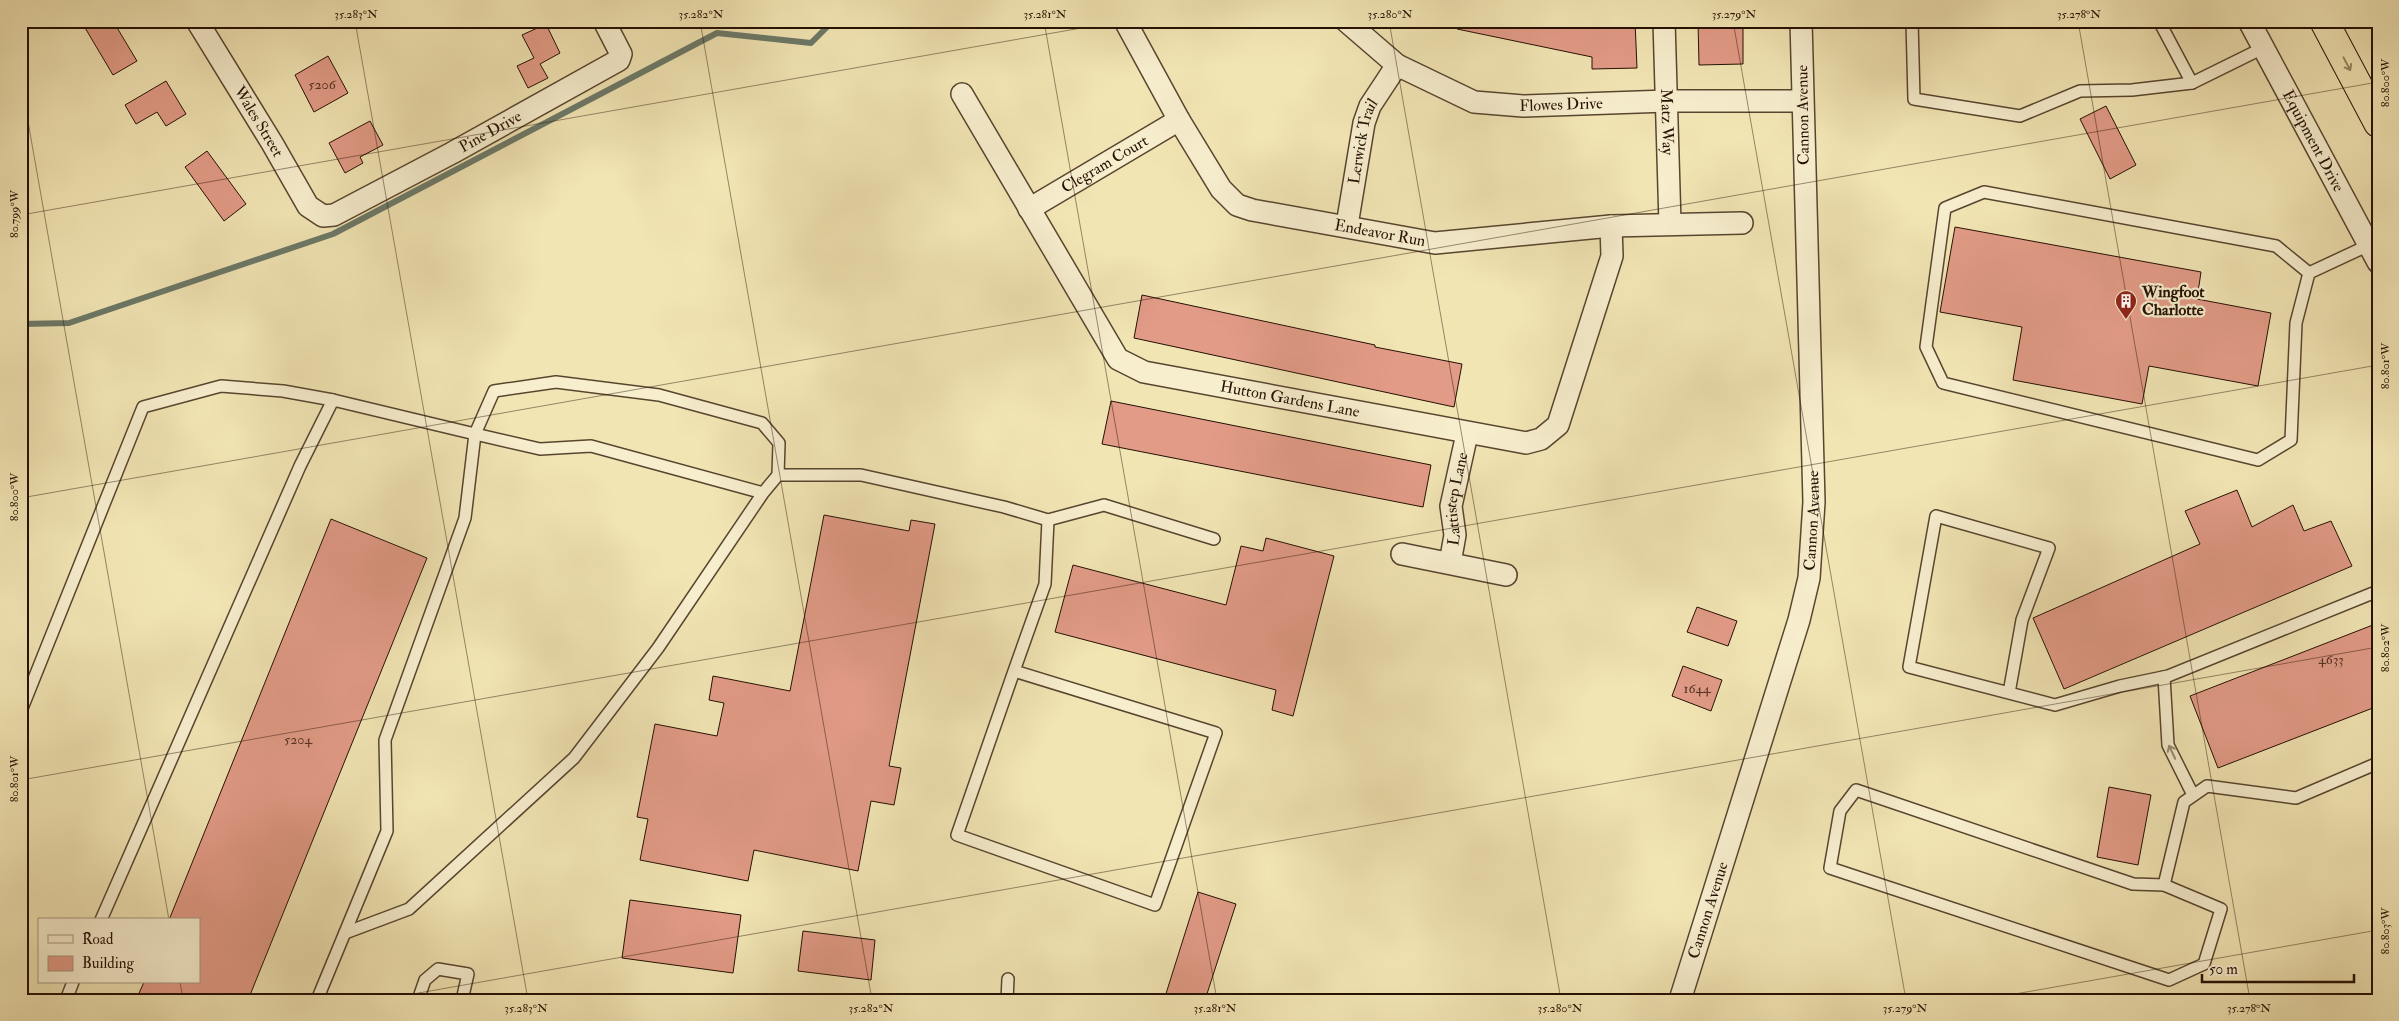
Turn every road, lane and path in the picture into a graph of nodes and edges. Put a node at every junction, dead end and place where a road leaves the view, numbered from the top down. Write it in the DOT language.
graph roads {
  1 [pos="197,21"];
  2 [pos="604,21"];
  3 [pos="1125,21"];
  4 [pos="1346,21"];
  5 [pos="1664,21"];
  6 [pos="1801,21"];
  7 [pos="1912,21"];
  8 [pos="2159,21"];
  9 [pos="2249,21"];
  10 [pos="2324,21"];
  11 [pos="2263,48"];
  12 [pos="1397,65"];
  13 [pos="2192,83"];
  14 [pos="962,94"];
  15 [pos="1667,101"];
  16 [pos="1802,101"];
  17 [pos="1179,120"];
  18 [pos="2378,122"];
  19 [pos="1029,209"];
  20 [pos="323,216"];
  21 [pos="1742,223"];
  22 [pos="1670,224"];
  23 [pos="1347,225"];
  24 [pos="1611,226"];
  25 [pos="2373,253"];
  26 [pos="2310,273"];
  27 [pos="333,400"];
  28 [pos="475,434"];
  29 [pos="1467,434"];
  30 [pos="778,475"];
  31 [pos="763,494"];
  32 [pos="1048,520"];
  33 [pos="1214,539"];
  34 [pos="1402,554"];
  35 [pos="1450,563"];
  36 [pos="1506,575"];
  37 [pos="2378,591"];
  38 [pos="1014,671"];
  39 [pos="2164,677"];
  40 [pos="2009,693"];
  41 [pos="21,711"];
  42 [pos="2378,763"];
  43 [pos="2194,795"];
  44 [pos="2164,885"];
  45 [pos="102,918"];
  46 [pos="345,933"];
  47 [pos="1008,979"];
  48 [pos="73,984"];
  49 [pos="66,1000"];
  50 [pos="317,1000"];
  51 [pos="418,1000"];
  52 [pos="462,1000"];
  53 [pos="1007,1000"];
  54 [pos="1680,1000"];
  1 -- 20 [label="street, Wales Street"];
  2 -- 20 [label="street, Pine Drive"];
  3 -- 17 [label="street, Endeavor Run"];
  4 -- 12 [label="street, Flowes Drive"];
  5 -- 15 [label="street, Matz Way"];
  6 -- 16 [label="street, Cannon Avenue"];
  7 -- 13 [label="lane"];
  8 -- 13 [label="lane"];
  9 -- 11 [label="street, Equipment Drive"];
  10 -- 18 [label="highway, one-way"];
  11 -- 13 [label="lane"];
  11 -- 25 [label="street, Equipment Drive"];
  12 -- 15 [label="street, Flowes Drive"];
  12 -- 23 [label="street, Lerwick Trail"];
  14 -- 19 [label="street, Hutton Gardens Lane"];
  15 -- 16 [label="street, Flowes Drive"];
  15 -- 22 [label="street, Matz Way"];
  16 -- 54 [label="street, Cannon Avenue"];
  17 -- 19 [label="street, Clegram Court"];
  17 -- 23 [label="street, Endeavor Run"];
  19 -- 29 [label="street, Hutton Gardens Lane"];
  21 -- 22 [label="street, Endeavor Run"];
  22 -- 24 [label="street, Endeavor Run"];
  23 -- 24 [label="street, Endeavor Run"];
  24 -- 29 [label="street, Hutton Gardens Lane"];
  25 -- 26 [label="lane"];
  26 -- 26 [label="lane"];
  27 -- 28 [label="lane"];
  27 -- 41 [label="lane"];
  27 -- 45 [label="lane"];
  28 -- 30 [label="lane"];
  28 -- 31 [label="lane"];
  28 -- 46 [label="lane"];
  29 -- 35 [label="street, Lattistep Lane"];
  30 -- 31 [label="lane"];
  30 -- 32 [label="lane"];
  31 -- 46 [label="lane"];
  32 -- 33 [label="lane"];
  32 -- 38 [label="lane"];
  34 -- 35 [label="street, Lattistep Lane"];
  35 -- 36 [label="street, Lattistep Lane"];
  37 -- 39 [label="lane"];
  38 -- 38 [label="lane"];
  39 -- 40 [label="lane"];
  43 -- 39 [label="lane, one-way"];
  40 -- 40 [label="lane"];
  42 -- 43 [label="lane"];
  43 -- 44 [label="lane"];
  44 -- 44 [label="lane"];
  46 -- 50 [label="lane"];
  47 -- 53 [label="lane"];
  48 -- 49 [label="lane"];
  51 -- 52 [label="lane"];
}
